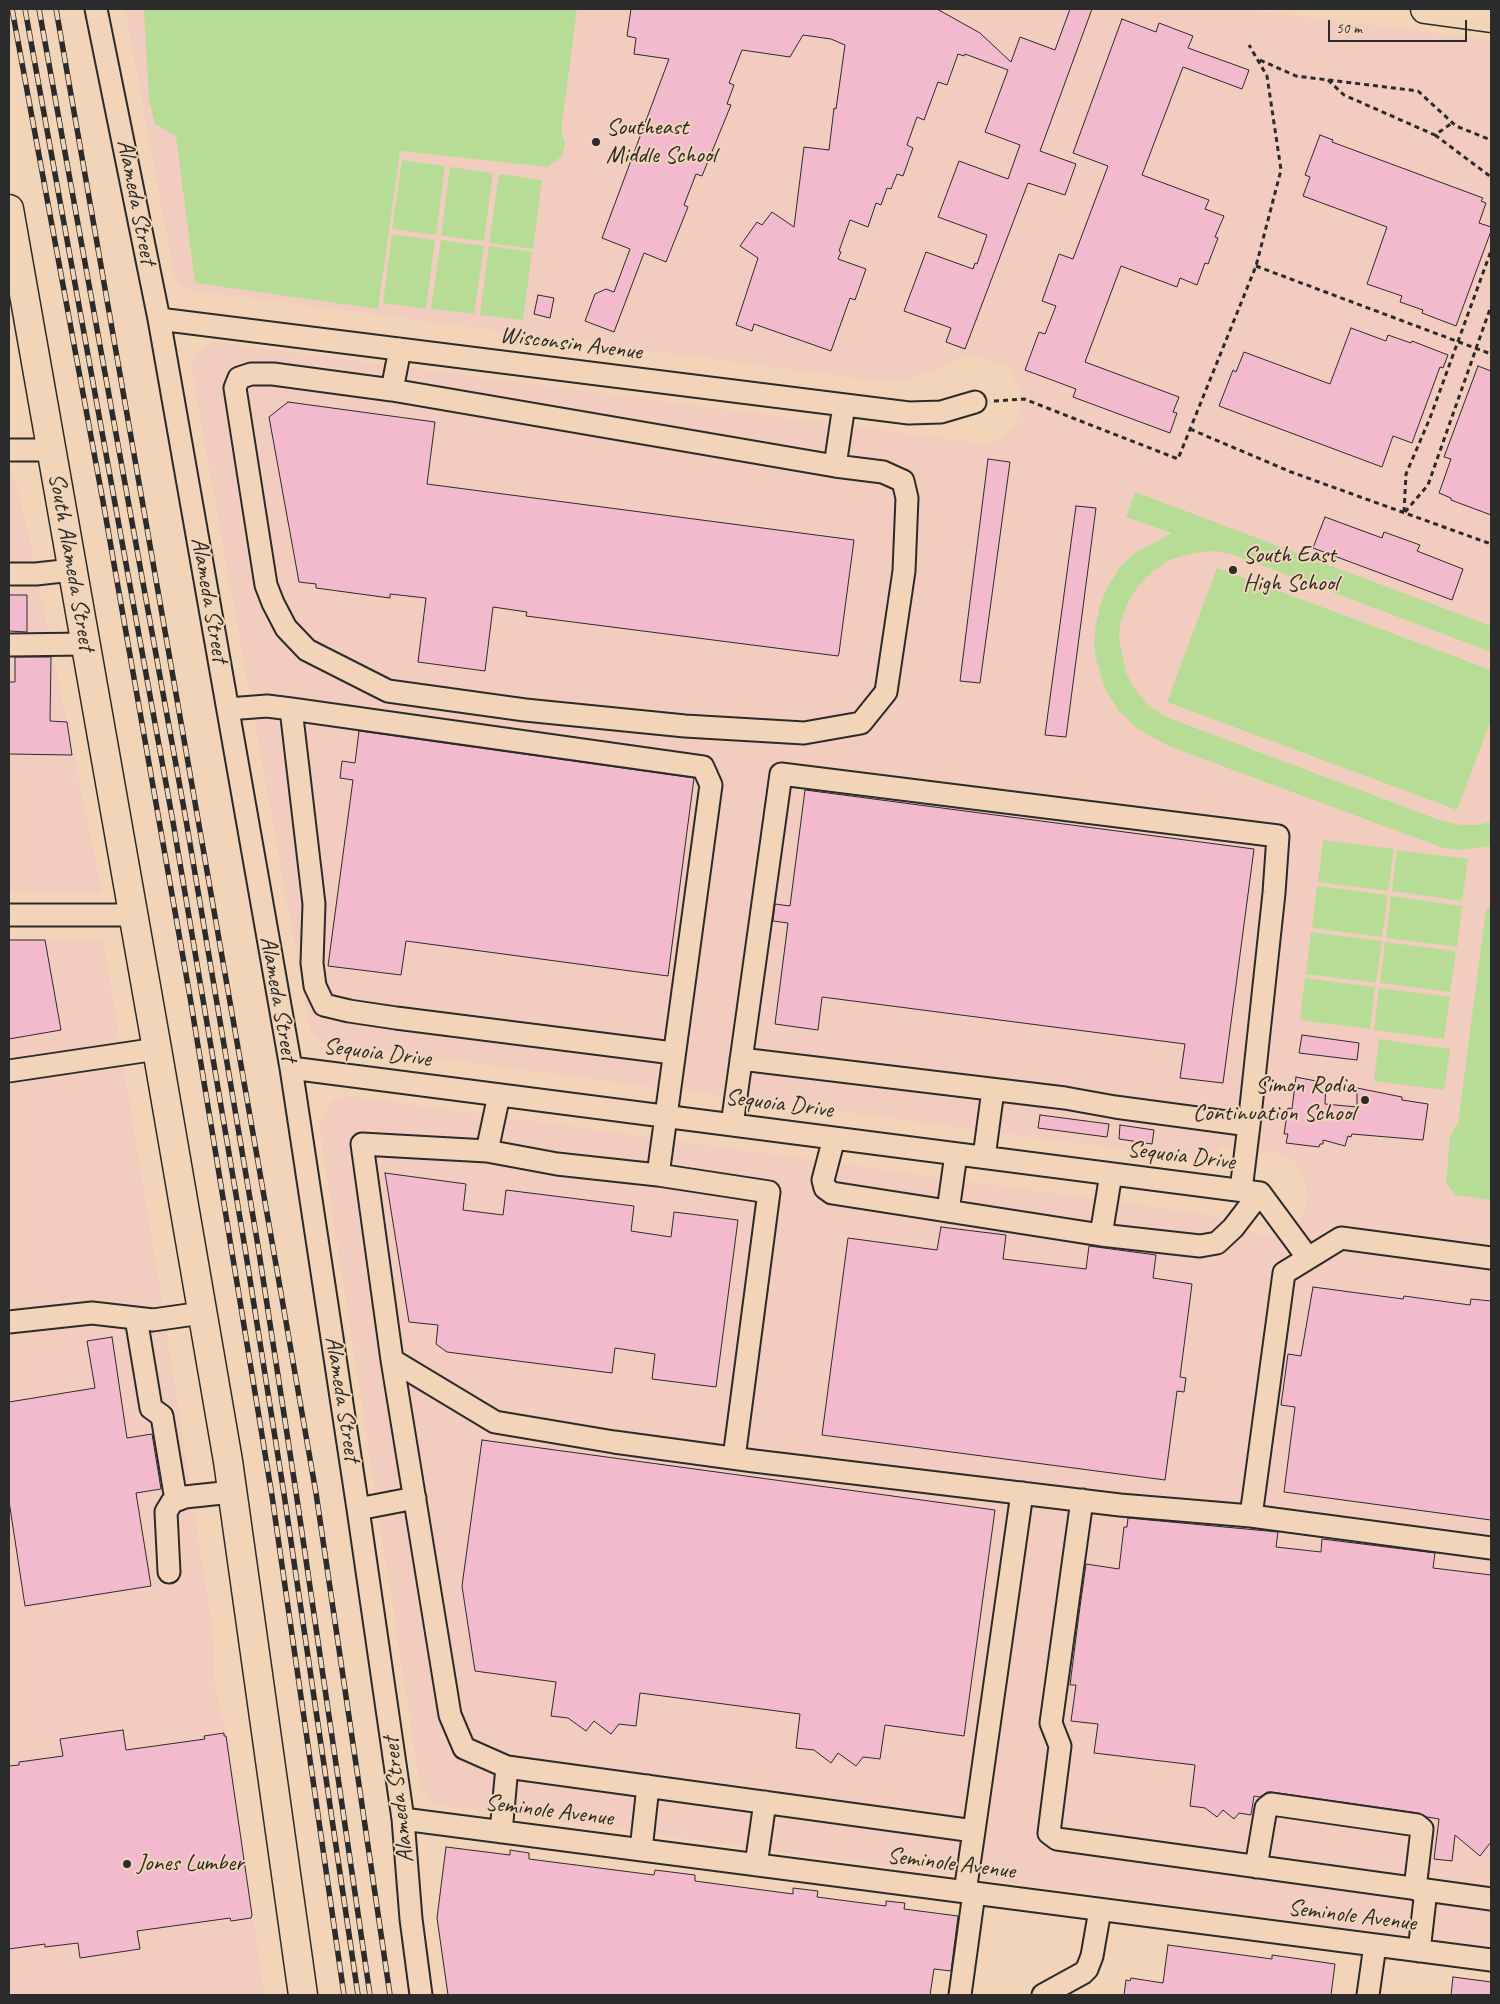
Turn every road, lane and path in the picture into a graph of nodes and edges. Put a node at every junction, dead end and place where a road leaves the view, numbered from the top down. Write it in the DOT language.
graph roads {
  1 [pos="96,9"];
  2 [pos="1425,9"];
  3 [pos="1491,18"];
  4 [pos="1249,45"];
  5 [pos="1258,59"];
  6 [pos="1328,80"];
  7 [pos="1452,123"];
  8 [pos="1435,135"];
  9 [pos="1491,140"];
  10 [pos="1491,177"];
  11 [pos="9,209"];
  12 [pos="1491,251"];
  13 [pos="1256,266"];
  14 [pos="1491,306"];
  15 [pos="160,319"];
  16 [pos="1458,342"];
  17 [pos="1476,347"];
  18 [pos="400,349"];
  19 [pos="1491,354"];
  20 [pos="392,390"];
  21 [pos="975,402"];
  22 [pos="844,405"];
  23 [pos="1190,429"];
  24 [pos="9,450"];
  25 [pos="51,450"];
  26 [pos="835,466"];
  27 [pos="1404,512"];
  28 [pos="1491,544"];
  29 [pos="72,570"];
  30 [pos="9,574"];
  31 [pos="9,644"];
  32 [pos="85,644"];
  33 [pos="228,709"];
  34 [pos="291,709"];
  35 [pos="9,914"];
  36 [pos="133,915"];
  37 [pos="157,1049"];
  38 [pos="673,1053"];
  39 [pos="741,1059"];
  40 [pos="291,1068"];
  41 [pos="9,1071"];
  42 [pos="993,1090"];
  43 [pos="499,1095"];
  44 [pos="666,1116"];
  45 [pos="732,1125"];
  46 [pos="1249,1125"];
  47 [pos="834,1138"];
  48 [pos="487,1151"];
  49 [pos="956,1154"];
  50 [pos="984,1157"];
  51 [pos="1111,1174"];
  52 [pos="658,1175"];
  53 [pos="1250,1192"];
  54 [pos="948,1211"];
  55 [pos="1101,1235"];
  56 [pos="1308,1258"];
  57 [pos="1491,1258"];
  58 [pos="202,1313"];
  59 [pos="136,1318"];
  60 [pos="9,1322"];
  61 [pos="392,1360"];
  62 [pos="734,1458"];
  63 [pos="232,1492"];
  64 [pos="1022,1493"];
  65 [pos="415,1498"];
  66 [pos="176,1500"];
  67 [pos="1082,1500"];
  68 [pos="358,1509"];
  69 [pos="1251,1516"];
  70 [pos="1491,1548"];
  71 [pos="170,1572"];
  72 [pos="507,1767"];
  73 [pos="648,1786"];
  74 [pos="765,1802"];
  75 [pos="403,1819"];
  76 [pos="974,1831"];
  77 [pos="502,1832"];
  78 [pos="641,1850"];
  79 [pos="756,1865"];
  80 [pos="1256,1867"];
  81 [pos="1420,1889"];
  82 [pos="970,1892"];
  83 [pos="1491,1899"];
  84 [pos="1100,1910"];
  85 [pos="1375,1945"];
  86 [pos="1419,1951"];
  87 [pos="1491,1960"];
  88 [pos="303,1995"];
  89 [pos="421,1995"];
  90 [pos="960,1995"];
  91 [pos="1043,1995"];
  92 [pos="1368,1995"];
  1 -- 15 [label="street, Alameda Street"];
  2 -- 3 [label="main road"];
  4 -- 5 [label="path"];
  5 -- 6 [label="path"];
  5 -- 13 [label="path"];
  6 -- 7 [label="path"];
  6 -- 8 [label="path"];
  7 -- 8 [label="path"];
  7 -- 9 [label="path"];
  8 -- 10 [label="path"];
  11 -- 25 [label="main road, South Alameda Street"];
  12 -- 16 [label="path"];
  13 -- 16 [label="path"];
  13 -- 23 [label="path"];
  14 -- 17 [label="path"];
  15 -- 18 [label="street, Wisconsin Avenue"];
  15 -- 33 [label="street, Alameda Street"];
  16 -- 17 [label="path"];
  16 -- 27 [label="path"];
  17 -- 19 [label="path"];
  17 -- 27 [label="path"];
  18 -- 20 [label="street"];
  18 -- 22 [label="street, Wisconsin Avenue"];
  20 -- 26 [label="street"];
  20 -- 26 [label="street"];
  21 -- 22 [label="street, Wisconsin Avenue"];
  21 -- 23 [label="path"];
  22 -- 26 [label="street"];
  23 -- 27 [label="path"];
  24 -- 25 [label="street"];
  25 -- 29 [label="main road, South Alameda Street"];
  27 -- 28 [label="path"];
  29 -- 30 [label="street"];
  29 -- 32 [label="main road, South Alameda Street"];
  31 -- 32 [label="street"];
  32 -- 36 [label="main road, South Alameda Street"];
  33 -- 34 [label="street"];
  33 -- 40 [label="street, Alameda Street"];
  34 -- 38 [label="street"];
  34 -- 38 [label="street"];
  35 -- 36 [label="street"];
  36 -- 37 [label="main road"];
  37 -- 41 [label="street"];
  37 -- 58 [label="main road"];
  38 -- 44 [label="street"];
  39 -- 42 [label="street"];
  39 -- 45 [label="street"];
  39 -- 46 [label="street"];
  40 -- 43 [label="street, Sequoia Drive"];
  40 -- 68 [label="street, Alameda Street"];
  42 -- 46 [label="street"];
  42 -- 50 [label="street"];
  43 -- 44 [label="street, Sequoia Drive"];
  43 -- 48 [label="street"];
  44 -- 45 [label="street, Sequoia Drive"];
  44 -- 52 [label="street"];
  45 -- 47 [label="street, Sequoia Drive"];
  46 -- 53 [label="street"];
  47 -- 49 [label="street, Sequoia Drive"];
  47 -- 54 [label="street"];
  48 -- 52 [label="street"];
  48 -- 61 [label="street"];
  49 -- 50 [label="street, Sequoia Drive"];
  49 -- 54 [label="street"];
  50 -- 51 [label="street, Sequoia Drive"];
  51 -- 53 [label="street, Sequoia Drive"];
  51 -- 55 [label="street"];
  52 -- 62 [label="street"];
  53 -- 55 [label="street"];
  53 -- 56 [label="street"];
  54 -- 55 [label="street"];
  56 -- 57 [label="street"];
  56 -- 69 [label="street"];
  58 -- 59 [label="street"];
  58 -- 63 [label="main road"];
  59 -- 60 [label="street"];
  59 -- 66 [label="street"];
  61 -- 62 [label="street"];
  61 -- 65 [label="street"];
  62 -- 64 [label="street"];
  63 -- 66 [label="street"];
  63 -- 88 [label="main road"];
  64 -- 67 [label="street"];
  64 -- 76 [label="street"];
  65 -- 68 [label="street"];
  65 -- 72 [label="street"];
  66 -- 71 [label="street"];
  67 -- 69 [label="street"];
  67 -- 80 [label="street"];
  68 -- 75 [label="street, Alameda Street"];
  69 -- 70 [label="street"];
  72 -- 73 [label="street"];
  72 -- 77 [label="street"];
  73 -- 74 [label="street"];
  73 -- 78 [label="street"];
  74 -- 76 [label="street"];
  74 -- 79 [label="street"];
  75 -- 77 [label="street, Seminole Avenue"];
  75 -- 89 [label="street, Alameda Street"];
  76 -- 82 [label="street"];
  77 -- 78 [label="street, Seminole Avenue"];
  78 -- 79 [label="street, Seminole Avenue"];
  79 -- 82 [label="street, Seminole Avenue"];
  80 -- 81 [label="street"];
  80 -- 81 [label="street"];
  81 -- 83 [label="street"];
  81 -- 86 [label="street"];
  82 -- 84 [label="street, Seminole Avenue"];
  82 -- 90 [label="street"];
  84 -- 85 [label="street, Seminole Avenue"];
  84 -- 91 [label="street"];
  85 -- 86 [label="street, Seminole Avenue"];
  85 -- 92 [label="street"];
  86 -- 87 [label="street, Seminole Avenue"];
}
